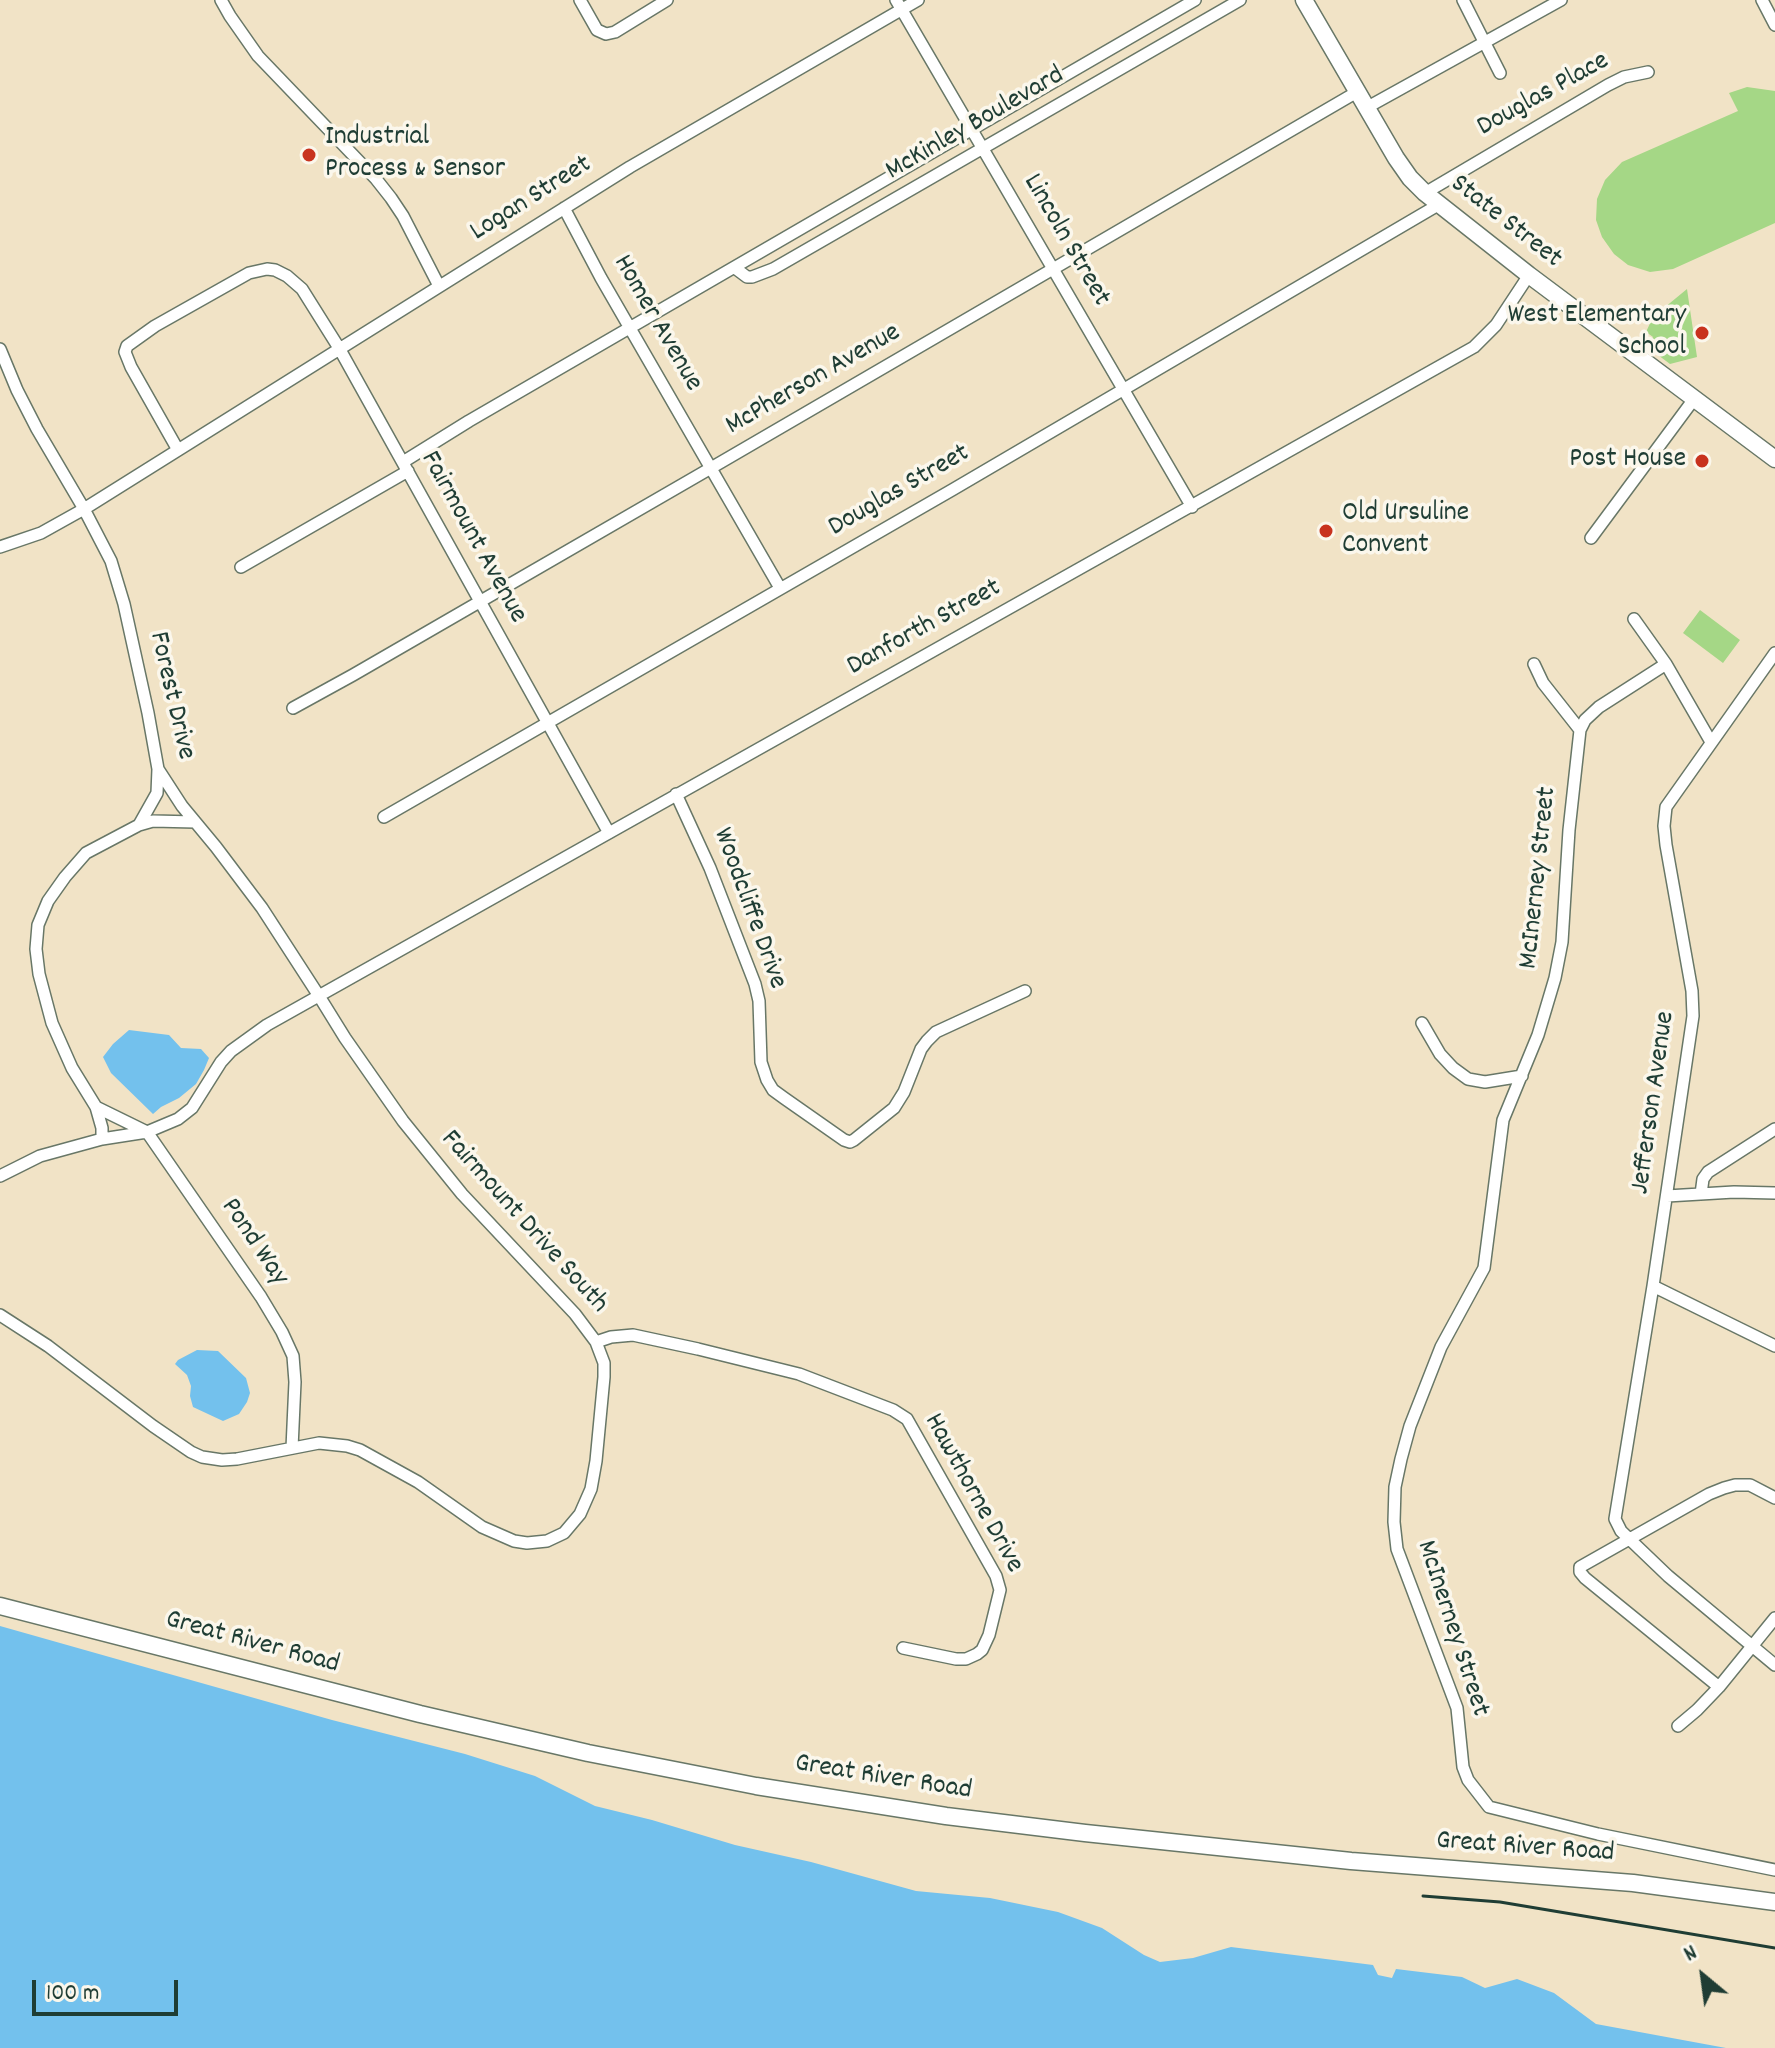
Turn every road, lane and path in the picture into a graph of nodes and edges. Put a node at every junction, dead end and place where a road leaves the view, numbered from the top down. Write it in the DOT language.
graph roads {
  1 [pos="221,0"];
  2 [pos="580,0"];
  3 [pos="667,0"];
  4 [pos="918,0"];
  5 [pos="1195,0"];
  6 [pos="1240,0"];
  7 [pos="1304,0"];
  8 [pos="1463,0"];
  9 [pos="1561,0"];
  10 [pos="1762,0"];
  11 [pos="1223,4"];
  12 [pos="898,5"];
  13 [pos="1775,25"];
  14 [pos="1485,41"];
  15 [pos="1648,72"];
  16 [pos="1500,73"];
  17 [pos="1357,92"];
  18 [pos="1366,108"];
  19 [pos="973,130"];
  20 [pos="983,149"];
  21 [pos="1425,193"];
  22 [pos="1438,205"];
  23 [pos="564,208"];
  24 [pos="735,268"];
  25 [pos="1054,269"];
  26 [pos="1529,275"];
  27 [pos="439,286"];
  28 [pos="631,329"];
  29 [pos="339,348"];
  30 [pos="0,349"];
  31 [pos="1124,390"];
  32 [pos="1694,399"];
  33 [pos="178,450"];
  34 [pos="1775,459"];
  35 [pos="405,466"];
  36 [pos="711,468"];
  37 [pos="1192,507"];
  38 [pos="84,509"];
  39 [pos="1591,538"];
  40 [pos="0,547"];
  41 [pos="241,567"];
  42 [pos="780,588"];
  43 [pos="480,601"];
  44 [pos="1634,619"];
  45 [pos="1775,653"];
  46 [pos="1534,664"];
  47 [pos="1666,664"];
  48 [pos="293,708"];
  49 [pos="547,724"];
  50 [pos="1580,730"];
  51 [pos="1711,742"];
  52 [pos="158,769"];
  53 [pos="676,794"];
  54 [pos="384,817"];
  55 [pos="195,822"];
  56 [pos="139,825"];
  57 [pos="609,833"];
  58 [pos="1025,991"];
  59 [pos="319,996"];
  60 [pos="1422,1023"];
  61 [pos="1522,1076"];
  62 [pos="96,1107"];
  63 [pos="1775,1129"];
  64 [pos="147,1132"];
  65 [pos="102,1139"];
  66 [pos="0,1176"];
  67 [pos="1775,1193"];
  68 [pos="1701,1194"];
  69 [pos="1667,1196"];
  70 [pos="1653,1286"];
  71 [pos="0,1315"];
  72 [pos="596,1342"];
  73 [pos="1775,1346"];
  74 [pos="292,1448"];
  75 [pos="1775,1498"];
  76 [pos="1629,1539"];
  77 [pos="0,1606"];
  78 [pos="1775,1618"];
  79 [pos="1753,1646"];
  80 [pos="903,1648"];
  81 [pos="1775,1665"];
  82 [pos="1719,1687"];
  83 [pos="1678,1726"];
  84 [pos="1775,1870"];
  85 [pos="1775,1902"];
  1 -- 27 [label="street"];
  2 -- 3 [label="street"];
  4 -- 12 [label="street, Logan Street"];
  5 -- 19 [label="street, McKinley Boulevard"];
  6 -- 11 [label="street, McKinley Boulevard"];
  7 -- 17 [label="main road, State Street"];
  8 -- 14 [label="street"];
  9 -- 14 [label="street"];
  10 -- 13 [label="street"];
  11 -- 20 [label="street, McKinley Boulevard"];
  12 -- 19 [label="street, Lincoln Street"];
  12 -- 23 [label="street, Logan Street"];
  14 -- 16 [label="street"];
  14 -- 18 [label="street"];
  15 -- 21 [label="street, Douglas Place"];
  17 -- 18 [label="main road, State Street"];
  17 -- 25 [label="street, McPherson Avenue"];
  18 -- 21 [label="main road, State Street"];
  19 -- 20 [label="street, Lincoln Street"];
  19 -- 24 [label="street, McKinley Boulevard"];
  20 -- 24 [label="street, McKinley Boulevard"];
  20 -- 25 [label="street, Lincoln Street"];
  21 -- 22 [label="main road, State Street"];
  22 -- 26 [label="main road, State Street"];
  22 -- 31 [label="street, Douglas Street"];
  23 -- 27 [label="street, Logan Street"];
  23 -- 28 [label="street, Homer Avenue"];
  24 -- 28 [label="street, McKinley Boulevard"];
  25 -- 31 [label="street, Lincoln Street"];
  25 -- 36 [label="street, McPherson Avenue"];
  26 -- 32 [label="main road, State Street"];
  26 -- 37 [label="street, Danforth Street"];
  27 -- 29 [label="street, Logan Street"];
  28 -- 35 [label="street, McKinley Boulevard"];
  28 -- 36 [label="street, Homer Avenue"];
  29 -- 33 [label="street, Logan Street"];
  29 -- 33 [label="street, Fairmount Avenue"];
  29 -- 35 [label="street, Fairmount Avenue"];
  30 -- 38 [label="street, Forest Drive"];
  31 -- 37 [label="street, Lincoln Street"];
  31 -- 42 [label="street, Douglas Street"];
  32 -- 34 [label="main road, State Street"];
  32 -- 39 [label="street"];
  33 -- 38 [label="street, Logan Street"];
  35 -- 41 [label="street, McKinley Boulevard"];
  35 -- 43 [label="street, Fairmount Avenue"];
  36 -- 42 [label="street, Homer Avenue"];
  36 -- 43 [label="street, McPherson Avenue"];
  37 -- 53 [label="street, Danforth Street"];
  38 -- 40 [label="street, Logan Street"];
  38 -- 52 [label="street, Forest Drive"];
  42 -- 49 [label="street, Douglas Street"];
  43 -- 48 [label="street, McPherson Avenue"];
  43 -- 49 [label="street, Fairmount Avenue"];
  44 -- 47 [label="street"];
  45 -- 51 [label="street, Jefferson Avenue"];
  46 -- 50 [label="street"];
  47 -- 50 [label="street"];
  47 -- 51 [label="street"];
  49 -- 54 [label="street, Douglas Street"];
  49 -- 57 [label="street, Fairmount Avenue"];
  50 -- 61 [label="street, McInerney Street"];
  51 -- 69 [label="street, Jefferson Avenue"];
  52 -- 55 [label="street, Forest Drive"];
  52 -- 56 [label="street"];
  53 -- 57 [label="street, Danforth Street"];
  53 -- 58 [label="street, Woodcliffe Drive"];
  55 -- 56 [label="street"];
  55 -- 59 [label="street, Forest Drive"];
  56 -- 62 [label="street"];
  57 -- 59 [label="street, Danforth Street"];
  59 -- 64 [label="street"];
  59 -- 72 [label="street, Fairmount Drive South"];
  60 -- 61 [label="street"];
  61 -- 84 [label="street, McInerney Street"];
  62 -- 64 [label="street, Pond Way"];
  62 -- 65 [label="street"];
  63 -- 68 [label="street"];
  64 -- 65 [label="street"];
  64 -- 74 [label="street, Pond Way"];
  65 -- 66 [label="street"];
  67 -- 68 [label="street"];
  68 -- 69 [label="street"];
  69 -- 70 [label="street, Jefferson Avenue"];
  70 -- 73 [label="street"];
  70 -- 76 [label="street, Jefferson Avenue"];
  71 -- 74 [label="street, Fairmount Drive South"];
  72 -- 74 [label="street, Fairmount Drive South"];
  72 -- 80 [label="street, Hawthorne Drive"];
  75 -- 76 [label="street"];
  76 -- 79 [label="street"];
  76 -- 82 [label="street"];
  77 -- 85 [label="main road, Great River Road"];
  78 -- 79 [label="street"];
  79 -- 81 [label="street"];
  79 -- 82 [label="street"];
  82 -- 83 [label="street"];
}
